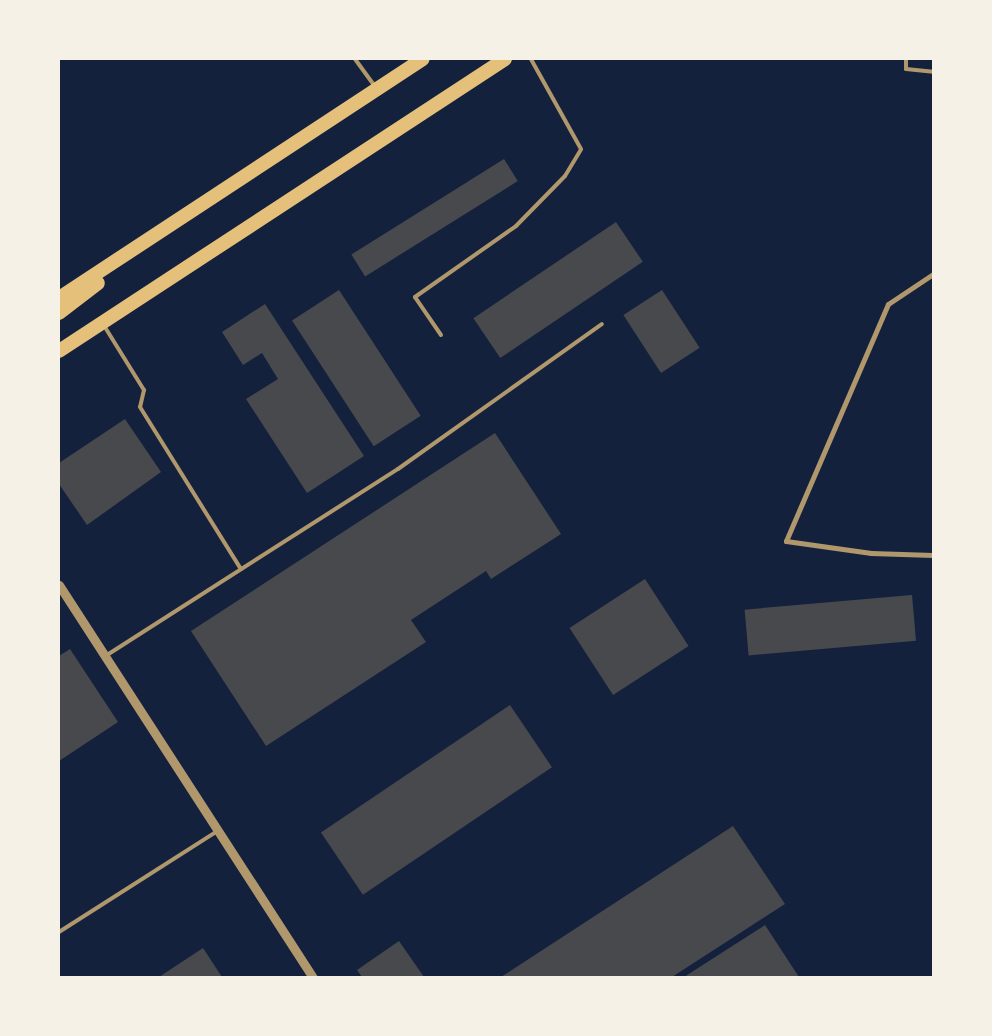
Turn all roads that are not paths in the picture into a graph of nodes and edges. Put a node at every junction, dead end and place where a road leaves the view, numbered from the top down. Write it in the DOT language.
graph roads {
  1 [pos="355,59"];
  2 [pos="422,59"];
  3 [pos="505,59"];
  4 [pos="531,59"];
  5 [pos="906,59"];
  6 [pos="933,72"];
  7 [pos="376,89"];
  8 [pos="225,189"];
  9 [pos="933,274"];
  10 [pos="59,298"];
  11 [pos="59,313"];
  12 [pos="102,322"];
  13 [pos="602,324"];
  14 [pos="441,335"];
  15 [pos="59,351"];
  16 [pos="933,555"];
  17 [pos="241,569"];
  18 [pos="59,585"];
  19 [pos="108,655"];
  20 [pos="219,830"];
  21 [pos="59,932"];
  22 [pos="313,977"];
  1 -- 7 [label="lane"];
  2 -- 7 [label="highway"];
  3 -- 12 [label="highway"];
  4 -- 14 [label="lane"];
  5 -- 6 [label="lane"];
  7 -- 8 [label="highway"];
  8 -- 10 [label="highway"];
  8 -- 11 [label="highway"];
  9 -- 16 [label="street"];
  12 -- 15 [label="highway"];
  12 -- 17 [label="lane"];
  13 -- 17 [label="lane"];
  17 -- 19 [label="lane"];
  18 -- 19 [label="street"];
  19 -- 20 [label="street"];
  20 -- 21 [label="lane"];
  20 -- 22 [label="street"];
}
